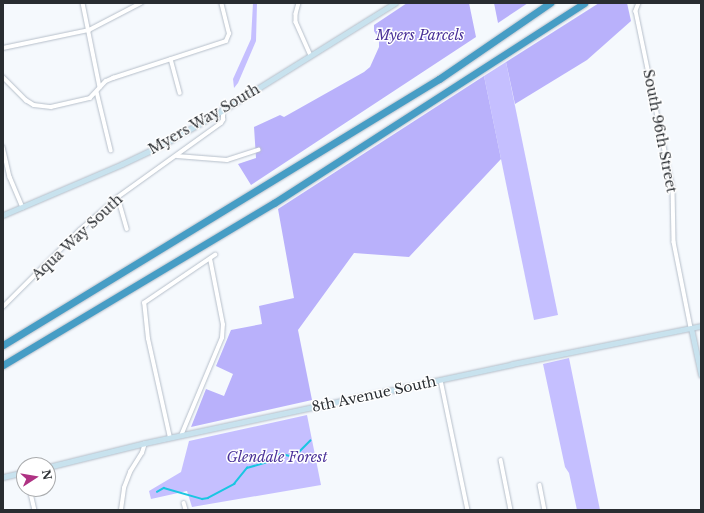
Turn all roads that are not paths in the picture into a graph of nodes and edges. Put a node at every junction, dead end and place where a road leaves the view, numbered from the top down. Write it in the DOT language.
graph roads {
  1 [pos="83,3"];
  2 [pos="141,3"];
  3 [pos="221,3"];
  4 [pos="299,3"];
  5 [pos="395,3"];
  6 [pos="550,3"];
  7 [pos="584,3"];
  8 [pos="638,4"];
  9 [pos="89,30"];
  10 [pos="3,48"];
  11 [pos="311,55"];
  12 [pos="171,60"];
  13 [pos="3,77"];
  14 [pos="100,87"];
  15 [pos="97,92"];
  16 [pos="180,93"];
  17 [pos="223,110"];
  18 [pos="3,148"];
  19 [pos="111,150"];
  20 [pos="258,150"];
  21 [pos="177,156"];
  22 [pos="118,197"];
  23 [pos="23,206"];
  24 [pos="3,215"];
  25 [pos="127,229"];
  26 [pos="215,255"];
  27 [pos="210,259"];
  28 [pos="3,307"];
  29 [pos="701,326"];
  30 [pos="691,328"];
  31 [pos="3,345"];
  32 [pos="3,365"];
  33 [pos="701,375"];
  34 [pos="441,380"];
  35 [pos="181,436"];
  36 [pos="170,438"];
  37 [pos="145,443"];
  38 [pos="501,460"];
  39 [pos="56,465"];
  40 [pos="16,474"];
  41 [pos="3,477"];
  42 [pos="540,485"];
  43 [pos="32,497"];
  44 [pos="184,503"];
  45 [pos="35,510"];
  46 [pos="121,510"];
  47 [pos="186,510"];
  48 [pos="468,510"];
  49 [pos="511,510"];
  50 [pos="545,510"];
  1 -- 9 [label="street"];
  2 -- 9 [label="street"];
  3 -- 12 [label="street"];
  4 -- 11 [label="street"];
  5 -- 11 [label="street, Myers Way South"];
  6 -- 31 [label="highway"];
  7 -- 32 [label="highway"];
  8 -- 30 [label="street, South 96th Street"];
  9 -- 10 [label="street"];
  9 -- 14 [label="street"];
  11 -- 17 [label="street, Myers Way South"];
  12 -- 14 [label="street"];
  12 -- 16 [label="street"];
  13 -- 15 [label="street"];
  14 -- 15 [label="street"];
  15 -- 19 [label="street"];
  17 -- 21 [label="street, Aqua Way South"];
  17 -- 23 [label="street, Myers Way South"];
  18 -- 23 [label="street"];
  20 -- 21 [label="street"];
  21 -- 22 [label="street, Aqua Way South"];
  22 -- 25 [label="street"];
  22 -- 28 [label="street, Aqua Way South"];
  23 -- 24 [label="street, Myers Way South"];
  26 -- 27 [label="street"];
  27 -- 35 [label="street"];
  27 -- 36 [label="street"];
  29 -- 30 [label="street, 8th Avenue South"];
  30 -- 33 [label="street, South 96th Street"];
  30 -- 34 [label="street, 8th Avenue South"];
  34 -- 35 [label="street, 8th Avenue South"];
  34 -- 48 [label="street"];
  35 -- 36 [label="street, 8th Avenue South"];
  36 -- 37 [label="street, 8th Avenue South"];
  37 -- 39 [label="street, 8th Avenue South"];
  37 -- 46 [label="street"];
  38 -- 49 [label="street"];
  40 -- 41 [label="street"];
  42 -- 50 [label="street"];
  43 -- 45 [label="street"];
  44 -- 47 [label="street"];
}
